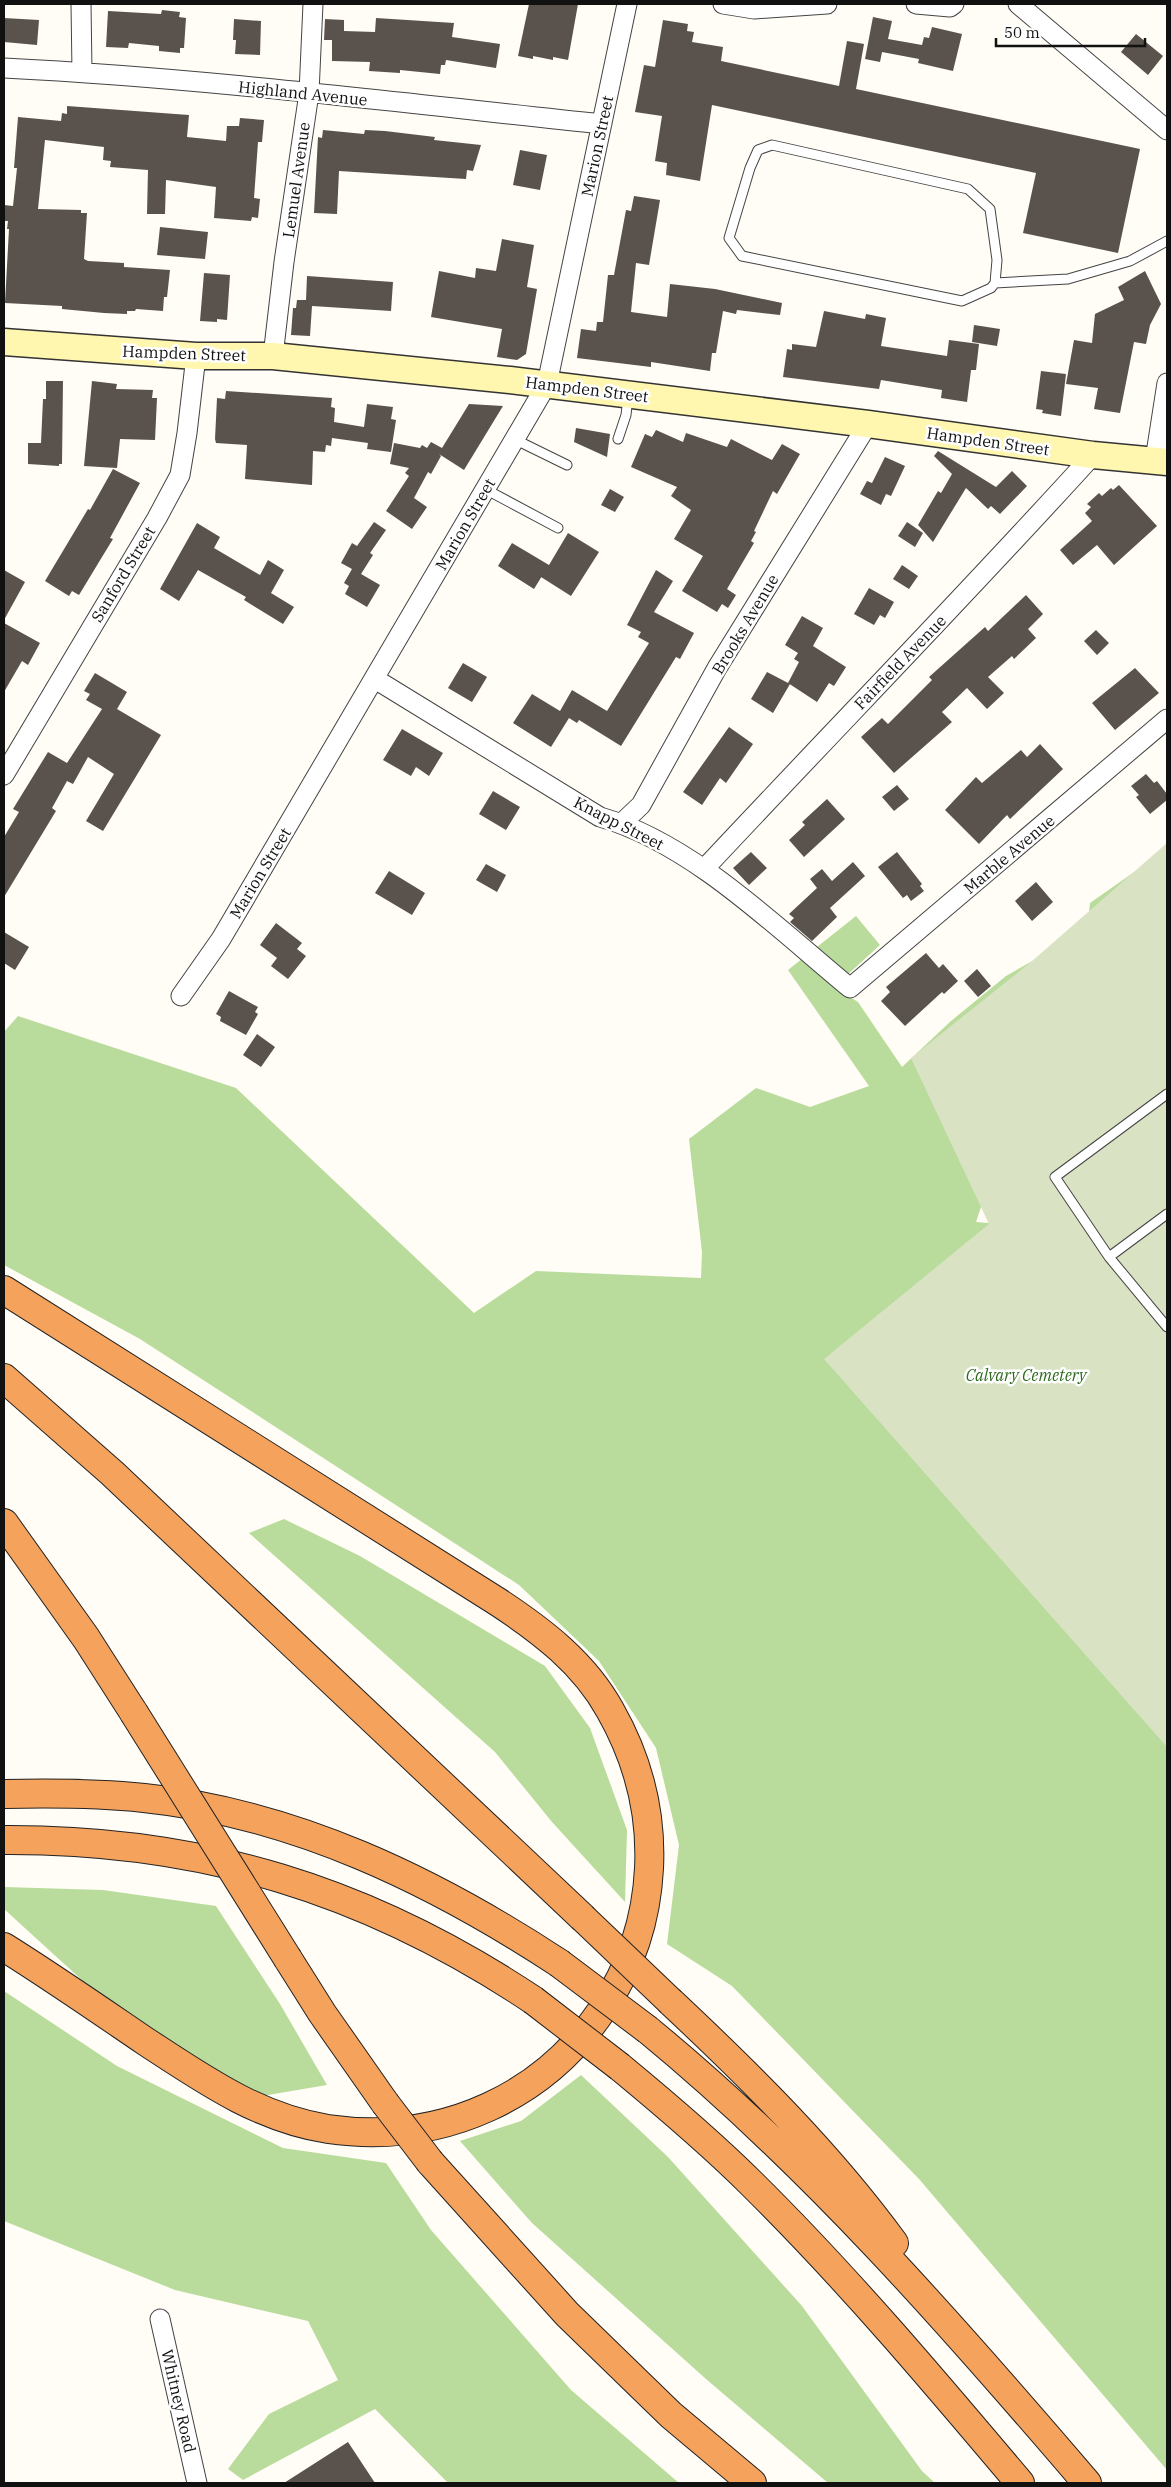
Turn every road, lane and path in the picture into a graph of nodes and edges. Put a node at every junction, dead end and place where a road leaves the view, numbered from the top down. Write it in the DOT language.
graph roads {
  1 [pos="81,4"];
  2 [pos="313,4"];
  3 [pos="627,4"];
  4 [pos="723,4"];
  5 [pos="827,4"];
  6 [pos="916,4"];
  7 [pos="954,4"];
  8 [pos="1018,4"];
  9 [pos="4,68"];
  10 [pos="82,72"];
  11 [pos="308,93"];
  12 [pos="602,124"];
  13 [pos="1167,130"];
  14 [pos="1167,241"];
  15 [pos="995,283"];
  16 [pos="4,342"];
  17 [pos="196,356"];
  18 [pos="273,356"];
  19 [pos="1167,383"];
  20 [pos="547,384"];
  21 [pos="629,394"];
  22 [pos="868,424"];
  23 [pos="514,439"];
  24 [pos="618,439"];
  25 [pos="1093,455"];
  26 [pos="1161,461"];
  27 [pos="567,465"];
  28 [pos="485,489"];
  29 [pos="558,528"];
  30 [pos="375,679"];
  31 [pos="1167,719"];
  32 [pos="4,775"];
  33 [pos="622,823"];
  34 [pos="705,868"];
  35 [pos="850,988"];
  36 [pos="181,996"];
  37 [pos="1167,1094"];
  38 [pos="1167,1214"];
  39 [pos="1109,1257"];
  40 [pos="4,1290"];
  41 [pos="1167,1327"];
  42 [pos="4,1378"];
  43 [pos="4,1523"];
  44 [pos="4,1794"];
  45 [pos="4,1840"];
  46 [pos="4,1947"];
  47 [pos="160,2319"];
  48 [pos="970,2347"];
  49 [pos="197,2483"];
  50 [pos="752,2483"];
  51 [pos="1020,2483"];
  52 [pos="1087,2483"];
  1 -- 10 [label="street"];
  2 -- 11 [label="street, Lemuel Avenue"];
  3 -- 12 [label="street, Marion Street"];
  4 -- 5 [label="street"];
  6 -- 7 [label="street"];
  8 -- 13 [label="street"];
  9 -- 10 [label="street, Highland Avenue"];
  10 -- 11 [label="street, Highland Avenue"];
  11 -- 12 [label="street, Highland Avenue"];
  11 -- 18 [label="street, Lemuel Avenue"];
  12 -- 20 [label="street, Marion Street"];
  14 -- 15 [label="lane"];
  15 -- 15 [label="lane"];
  16 -- 17 [label="main road, Hampden Street"];
  17 -- 18 [label="main road, Hampden Street"];
  17 -- 32 [label="street, Sanford Street"];
  18 -- 20 [label="main road, Hampden Street"];
  19 -- 26 [label="street"];
  20 -- 21 [label="main road, Hampden Street"];
  20 -- 23 [label="street, Marion Street"];
  21 -- 22 [label="main road, Hampden Street"];
  21 -- 24 [label="lane"];
  22 -- 25 [label="main road, Hampden Street"];
  22 -- 33 [label="street, Brooks Avenue"];
  23 -- 27 [label="lane"];
  23 -- 28 [label="street, Marion Street"];
  25 -- 26 [label="main road, Hampden Street"];
  25 -- 34 [label="street, Fairfield Avenue"];
  28 -- 29 [label="lane"];
  28 -- 30 [label="street, Marion Street"];
  30 -- 33 [label="street, Knapp Street"];
  30 -- 36 [label="street, Marion Street"];
  31 -- 35 [label="street, Marble Avenue"];
  33 -- 34 [label="street, Knapp Street"];
  34 -- 35 [label="street, Knapp Street"];
  37 -- 39 [label="lane"];
  38 -- 39 [label="lane"];
  39 -- 41 [label="lane"];
  40 -- 46 [label="highway"];
  42 -- 48 [label="highway, bridge"];
  43 -- 50 [label="highway, bridge"];
  44 -- 48 [label="highway, bridge"];
  45 -- 51 [label="highway, bridge"];
  47 -- 49 [label="street, Whitney Road"];
  48 -- 52 [label="highway"];
}
